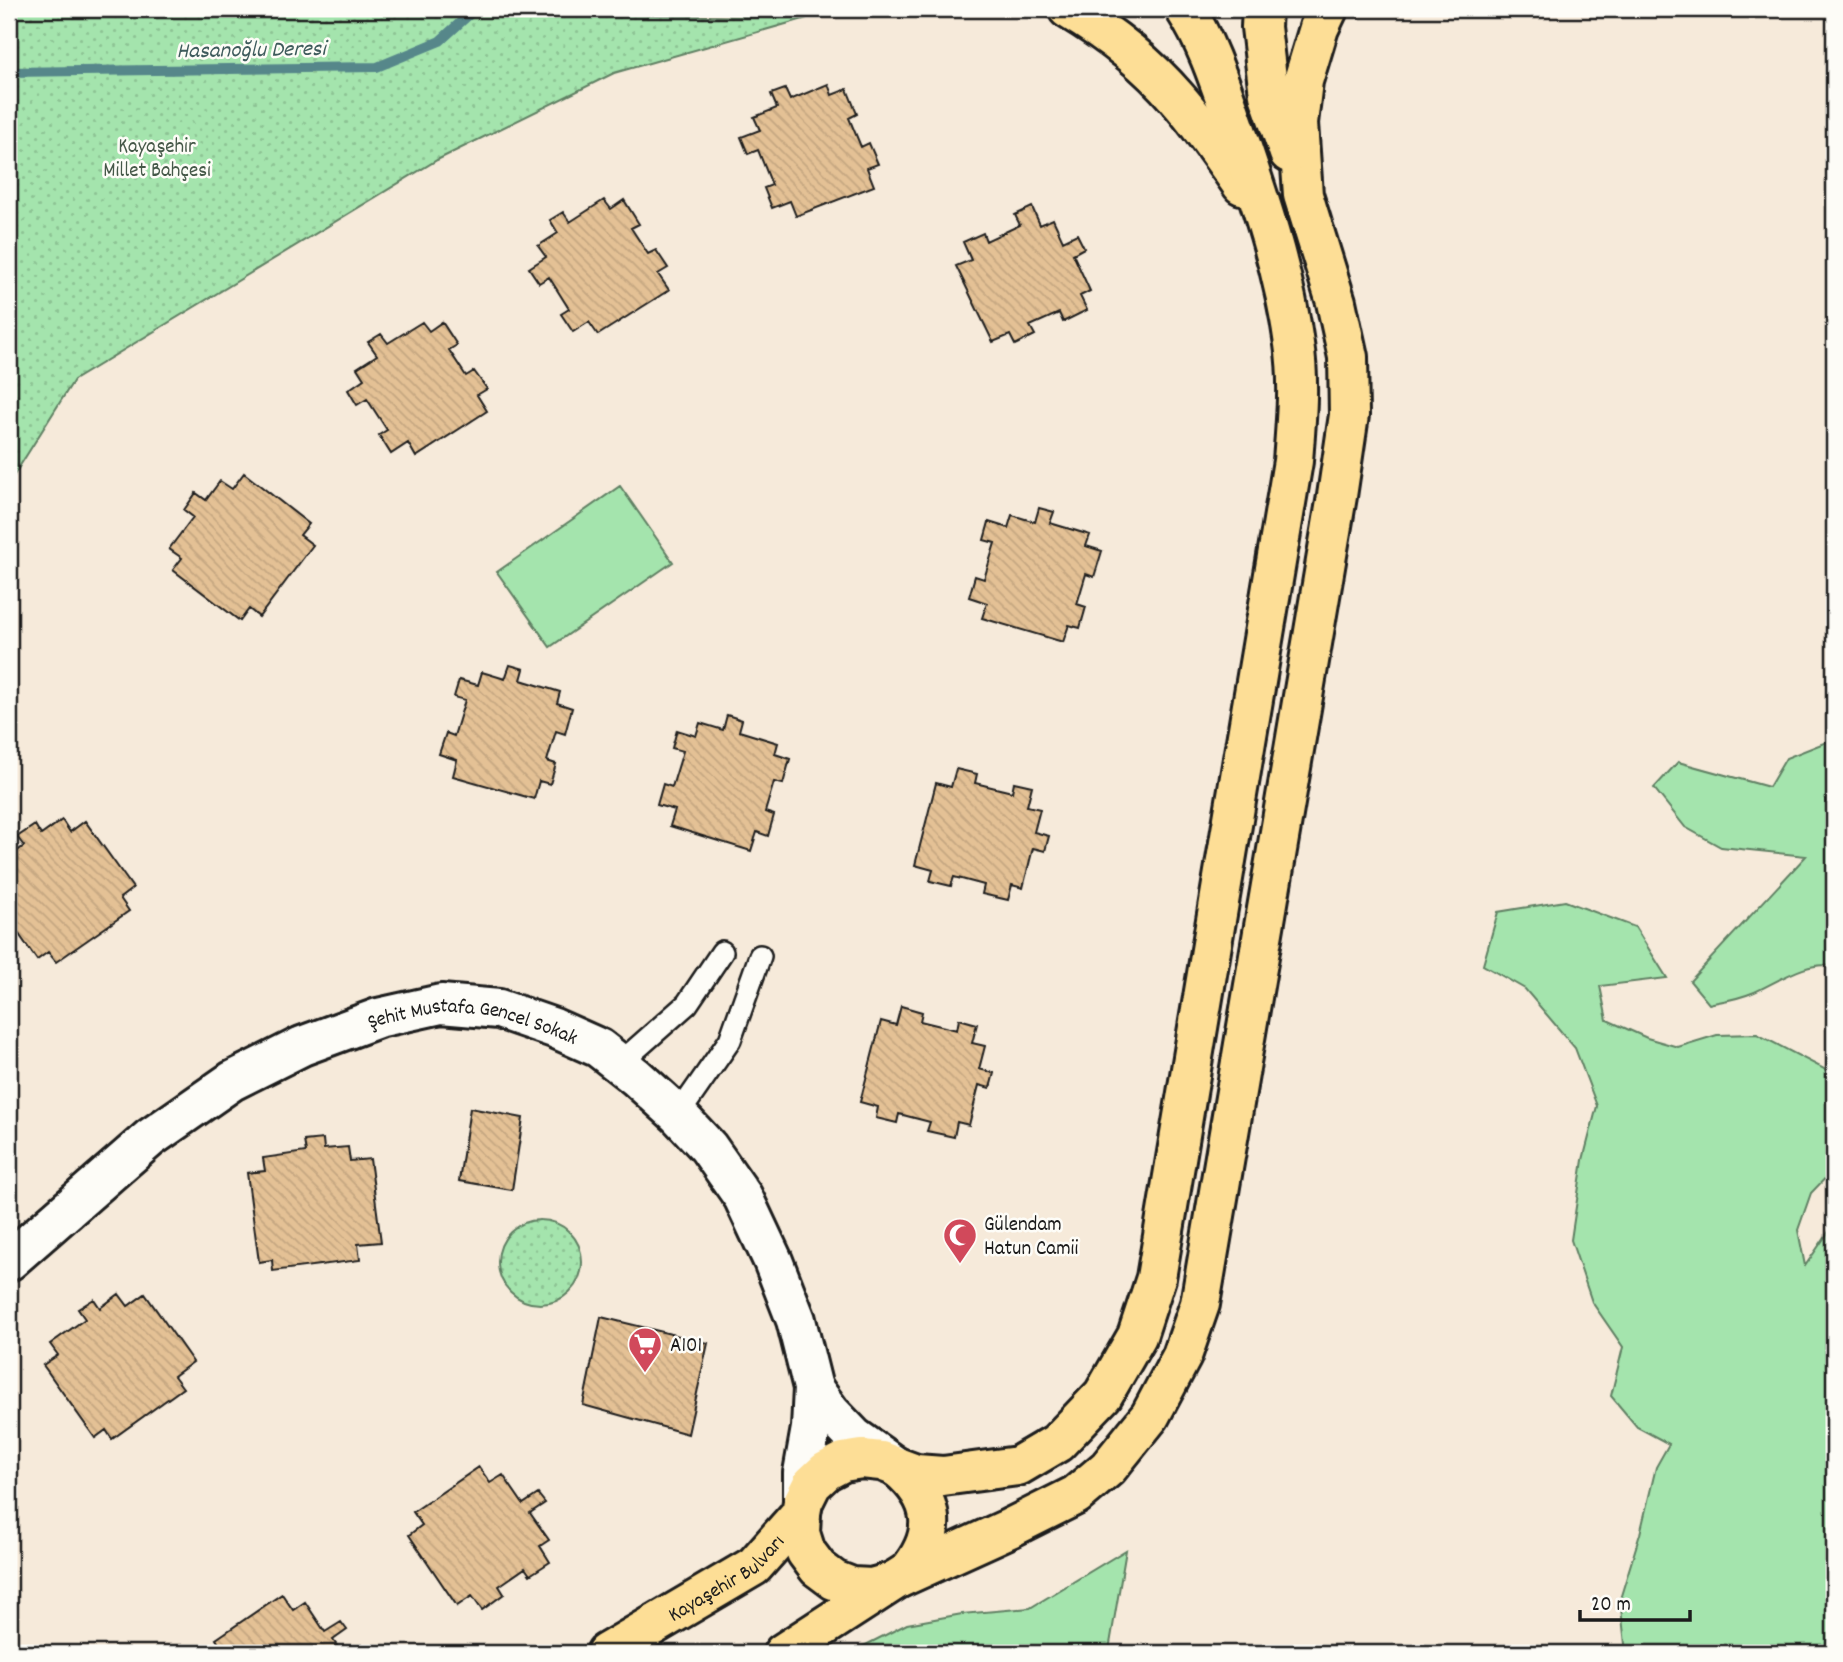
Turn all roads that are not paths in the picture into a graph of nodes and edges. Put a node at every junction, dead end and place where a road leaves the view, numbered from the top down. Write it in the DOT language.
graph roads {
  1 [pos="1068,9"];
  2 [pos="1185,9"];
  3 [pos="1262,9"];
  4 [pos="1328,9"];
  5 [pos="1303,195"];
  6 [pos="1262,213"];
  7 [pos="722,952"];
  8 [pos="760,956"];
  9 [pos="619,1064"];
  10 [pos="678,1115"];
  11 [pos="9,1261"];
  12 [pos="813,1388"];
  13 [pos="899,1469"];
  14 [pos="802,1508"];
  15 [pos="891,1582"];
  16 [pos="606,1653"];
  17 [pos="783,1653"];
  1 -- 6 [label="main road"];
  2 -- 6 [label="main road"];
  3 -- 5 [label="main road"];
  4 -- 5 [label="main road"];
  5 -- 15 [label="main road"];
  6 -- 13 [label="main road"];
  7 -- 9 [label="lane"];
  8 -- 10 [label="lane"];
  9 -- 10 [label="street, Şehit Mustafa Gencel Sokak"];
  9 -- 11 [label="street, Şehit Mustafa Gencel Sokak"];
  10 -- 12 [label="street, Şehit Mustafa Gencel Sokak"];
  12 -- 13 [label="street"];
  12 -- 14 [label="street"];
  13 -- 14 [label="main road"];
  13 -- 15 [label="main road"];
  14 -- 15 [label="main road"];
  14 -- 16 [label="main road, Kayaşehir Bulvarı"];
  15 -- 17 [label="main road"];
}
